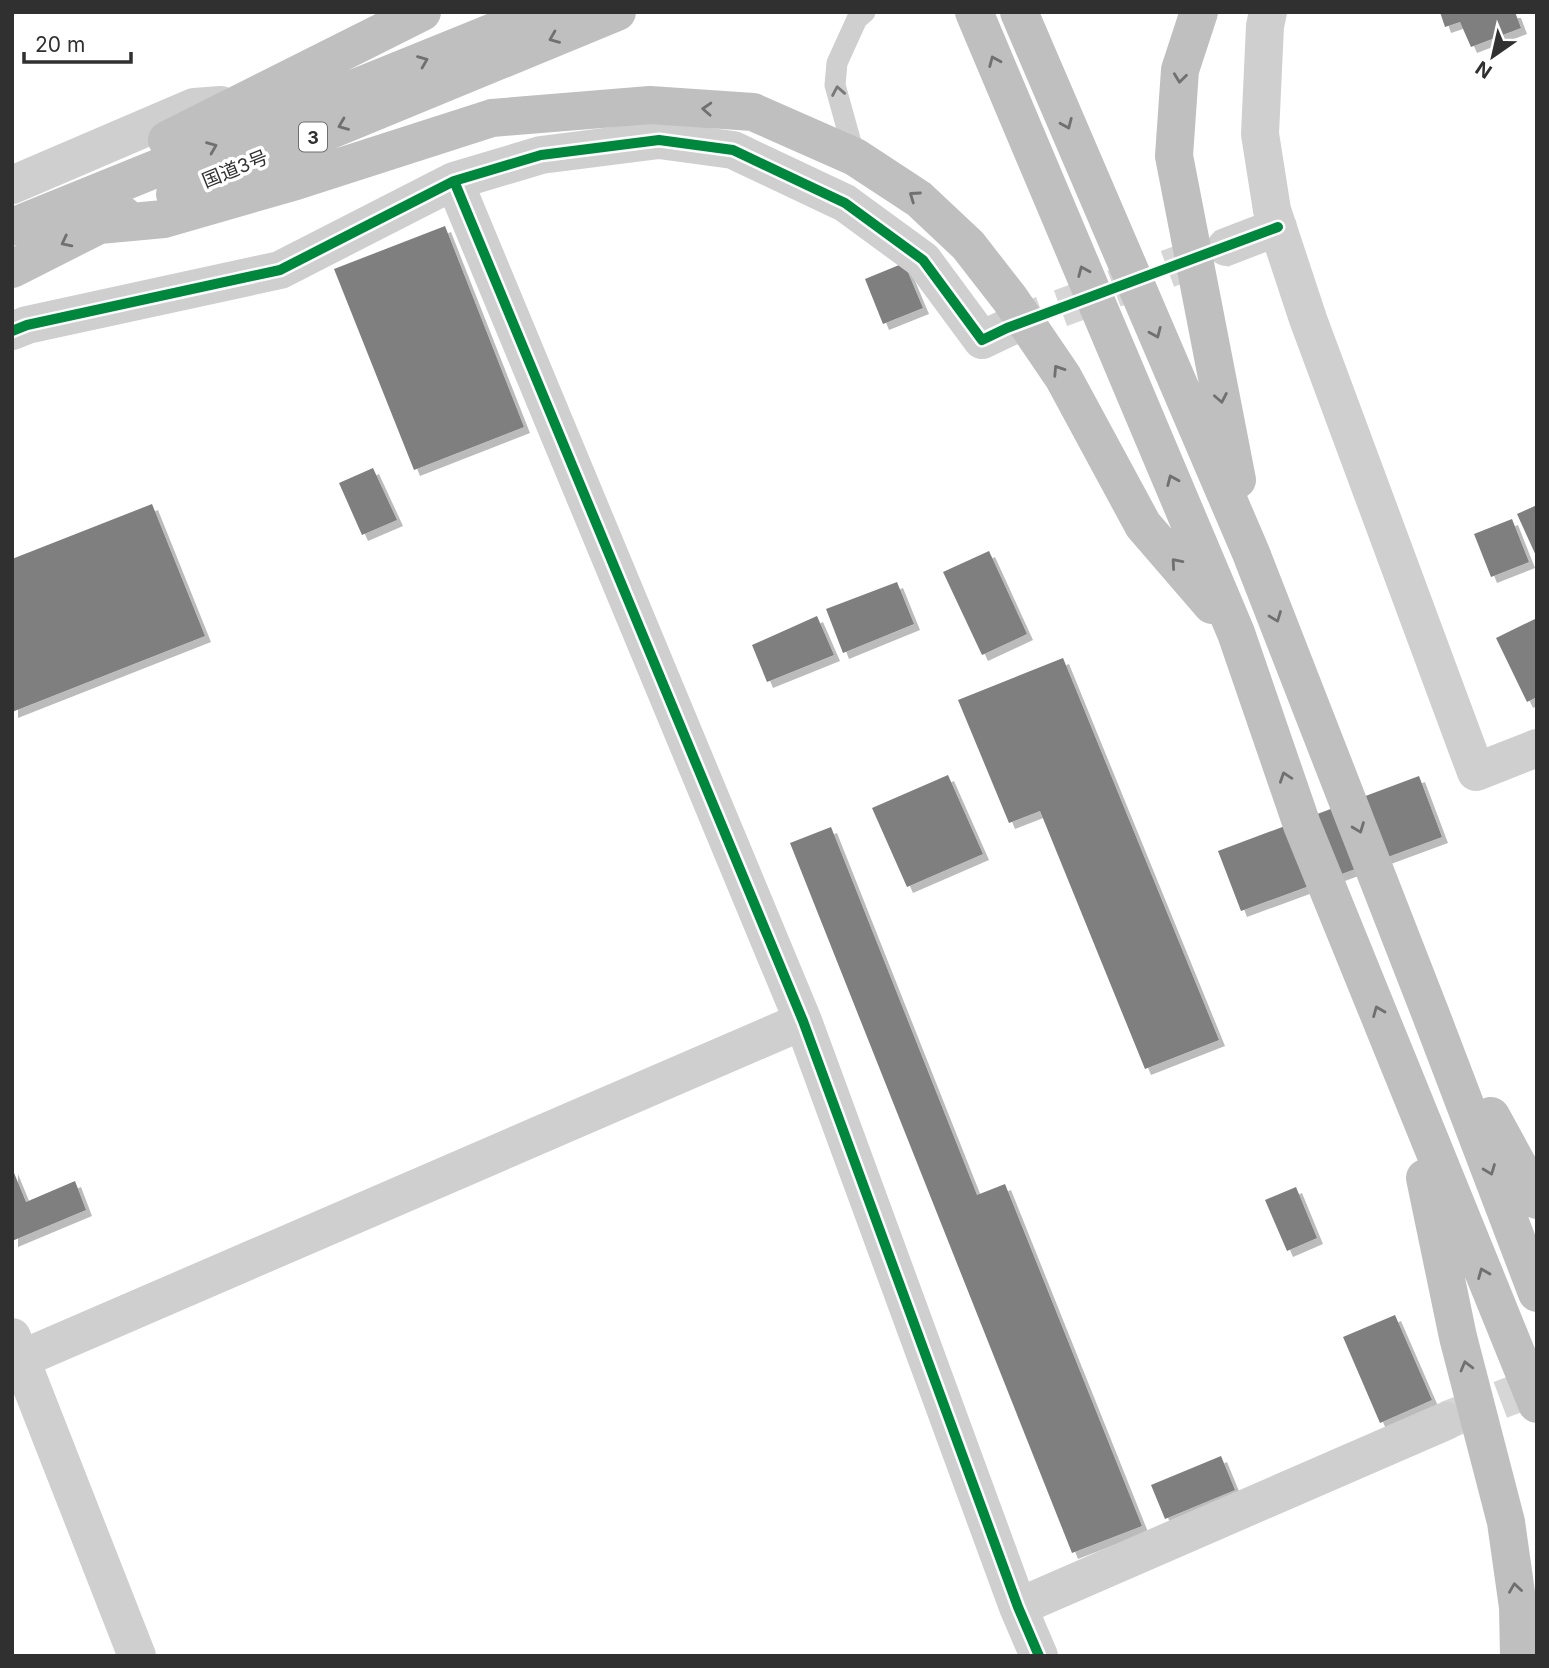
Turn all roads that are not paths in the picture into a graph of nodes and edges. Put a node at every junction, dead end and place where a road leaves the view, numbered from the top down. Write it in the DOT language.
graph roads {
  1 [pos="422,12"];
  2 [pos="543,12"];
  3 [pos="617,12"];
  4 [pos="865,12"];
  5 [pos="1199,12"];
  6 [pos="1269,12"];
  7 [pos="1019,14"];
  8 [pos="975,17"];
  9 [pos="239,104"];
  10 [pos="855,157"];
  11 [pos="454,181"];
  12 [pos="12,185"];
  13 [pos="12,218"];
  14 [pos="99,225"];
  15 [pos="12,227"];
  16 [pos="1278,227"];
  17 [pos="1226,247"];
  18 [pos="12,269"];
  19 [pos="1007,328"];
  20 [pos="12,331"];
  21 [pos="1251,553"];
  22 [pos="1236,634"];
  23 [pos="1537,748"];
  24 [pos="1432,1015"];
  25 [pos="803,1021"];
  26 [pos="1404,1074"];
  27 [pos="1537,1200"];
  28 [pos="1537,1293"];
  29 [pos="15,1353"];
  30 [pos="1537,1404"];
  31 [pos="1446,1421"];
  32 [pos="1018,1607"];
  33 [pos="137,1656"];
  34 [pos="1039,1656"];
  35 [pos="1518,1656"];
  1 -- 9 [label="highway"];
  15 -- 2 [label="highway, 国道3号 / 3, one-way"];
  3 -- 14 [label="highway, 国道3号 / 3, one-way"];
  10 -- 4 [label="lane, one-way"];
  5 -- 21 [label="highway, one-way"];
  6 -- 16 [label="street"];
  7 -- 21 [label="highway, one-way"];
  22 -- 8 [label="highway, one-way"];
  9 -- 12 [label="street"];
  9 -- 13 [label="highway"];
  10 -- 14 [label="highway, one-way"];
  22 -- 10 [label="highway, one-way"];
  11 -- 19 [label="street"];
  11 -- 20 [label="street"];
  11 -- 25 [label="street"];
  14 -- 18 [label="highway, 国道3号 / 3, one-way"];
  16 -- 17 [label="street"];
  16 -- 23 [label="street"];
  21 -- 24 [label="highway, one-way"];
  26 -- 22 [label="highway, one-way"];
  24 -- 27 [label="highway"];
  24 -- 28 [label="highway, one-way"];
  25 -- 29 [label="street"];
  25 -- 32 [label="street"];
  30 -- 26 [label="highway, one-way"];
  35 -- 26 [label="highway, one-way"];
  29 -- 33 [label="street"];
  31 -- 32 [label="street"];
  32 -- 34 [label="street"];
}
